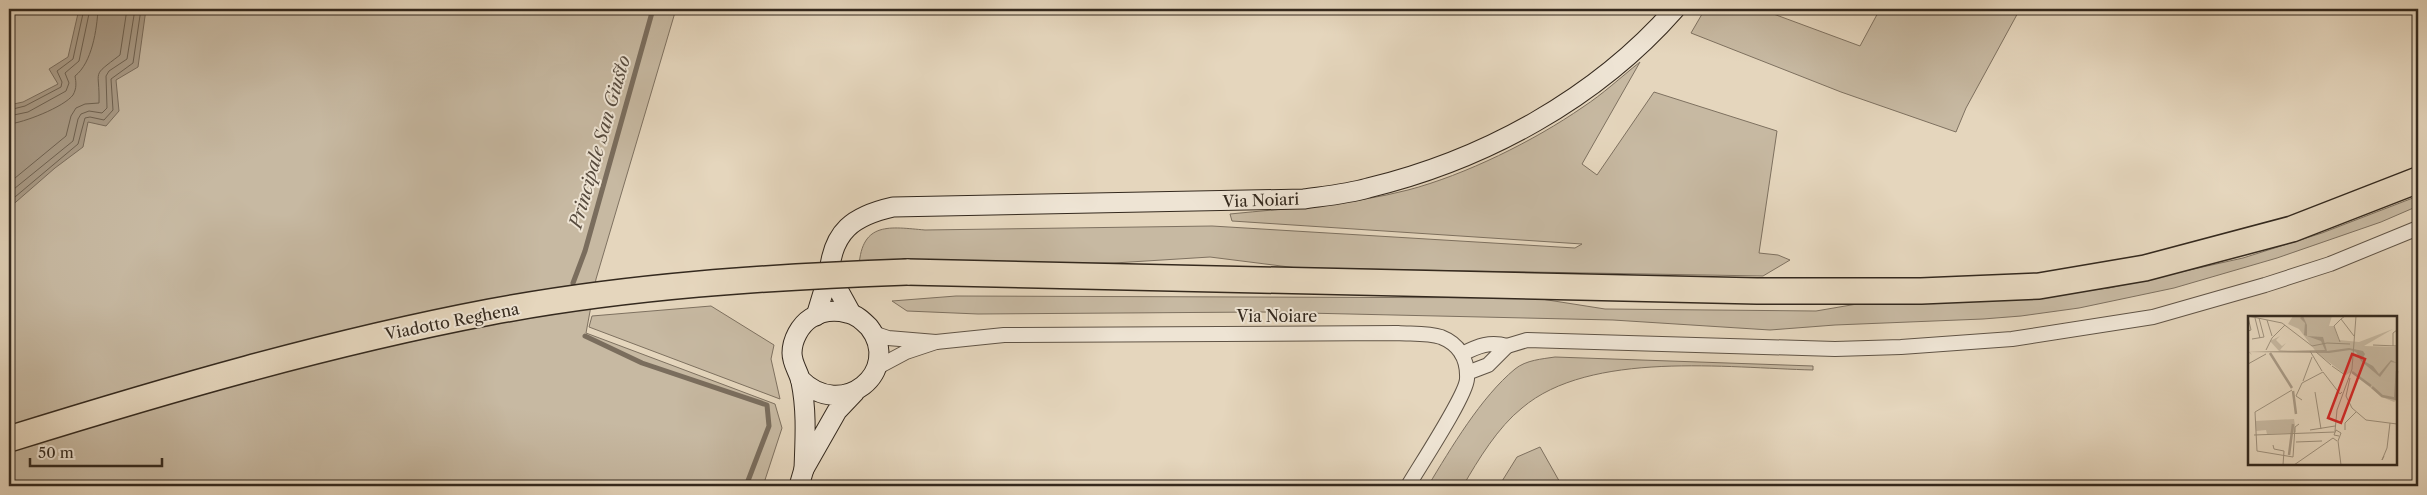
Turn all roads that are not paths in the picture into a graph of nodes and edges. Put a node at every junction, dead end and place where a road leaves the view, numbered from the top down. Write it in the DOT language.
graph roads {
  1 [pos="1675,9"];
  2 [pos="2418,180"];
  3 [pos="2418,228"];
  4 [pos="829,274"];
  5 [pos="851,314"];
  6 [pos="816,316"];
  7 [pos="873,333"];
  8 [pos="936,342"];
  9 [pos="1507,346"];
  10 [pos="1462,354"];
  11 [pos="876,368"];
  12 [pos="1467,373"];
  13 [pos="800,379"];
  14 [pos="855,392"];
  15 [pos="9,439"];
  16 [pos="802,478"];
  17 [pos="1408,486"];
  1 -- 4 [label="street, Via Noiari"];
  2 -- 15 [label="highway, Viadotto Reghena, bridge"];
  3 -- 9 [label="street"];
  4 -- 5 [label="street"];
  4 -- 6 [label="street, Via Noiari"];
  5 -- 6 [label="street"];
  5 -- 7 [label="street"];
  6 -- 13 [label="street"];
  7 -- 8 [label="street, Via Noiare"];
  7 -- 11 [label="street"];
  8 -- 10 [label="street, Via Noiare"];
  8 -- 11 [label="street, Via Noiare"];
  9 -- 10 [label="street"];
  9 -- 12 [label="street"];
  10 -- 12 [label="street"];
  11 -- 14 [label="street"];
  12 -- 17 [label="street"];
  13 -- 14 [label="street"];
  13 -- 16 [label="street"];
  14 -- 16 [label="street"];
}
